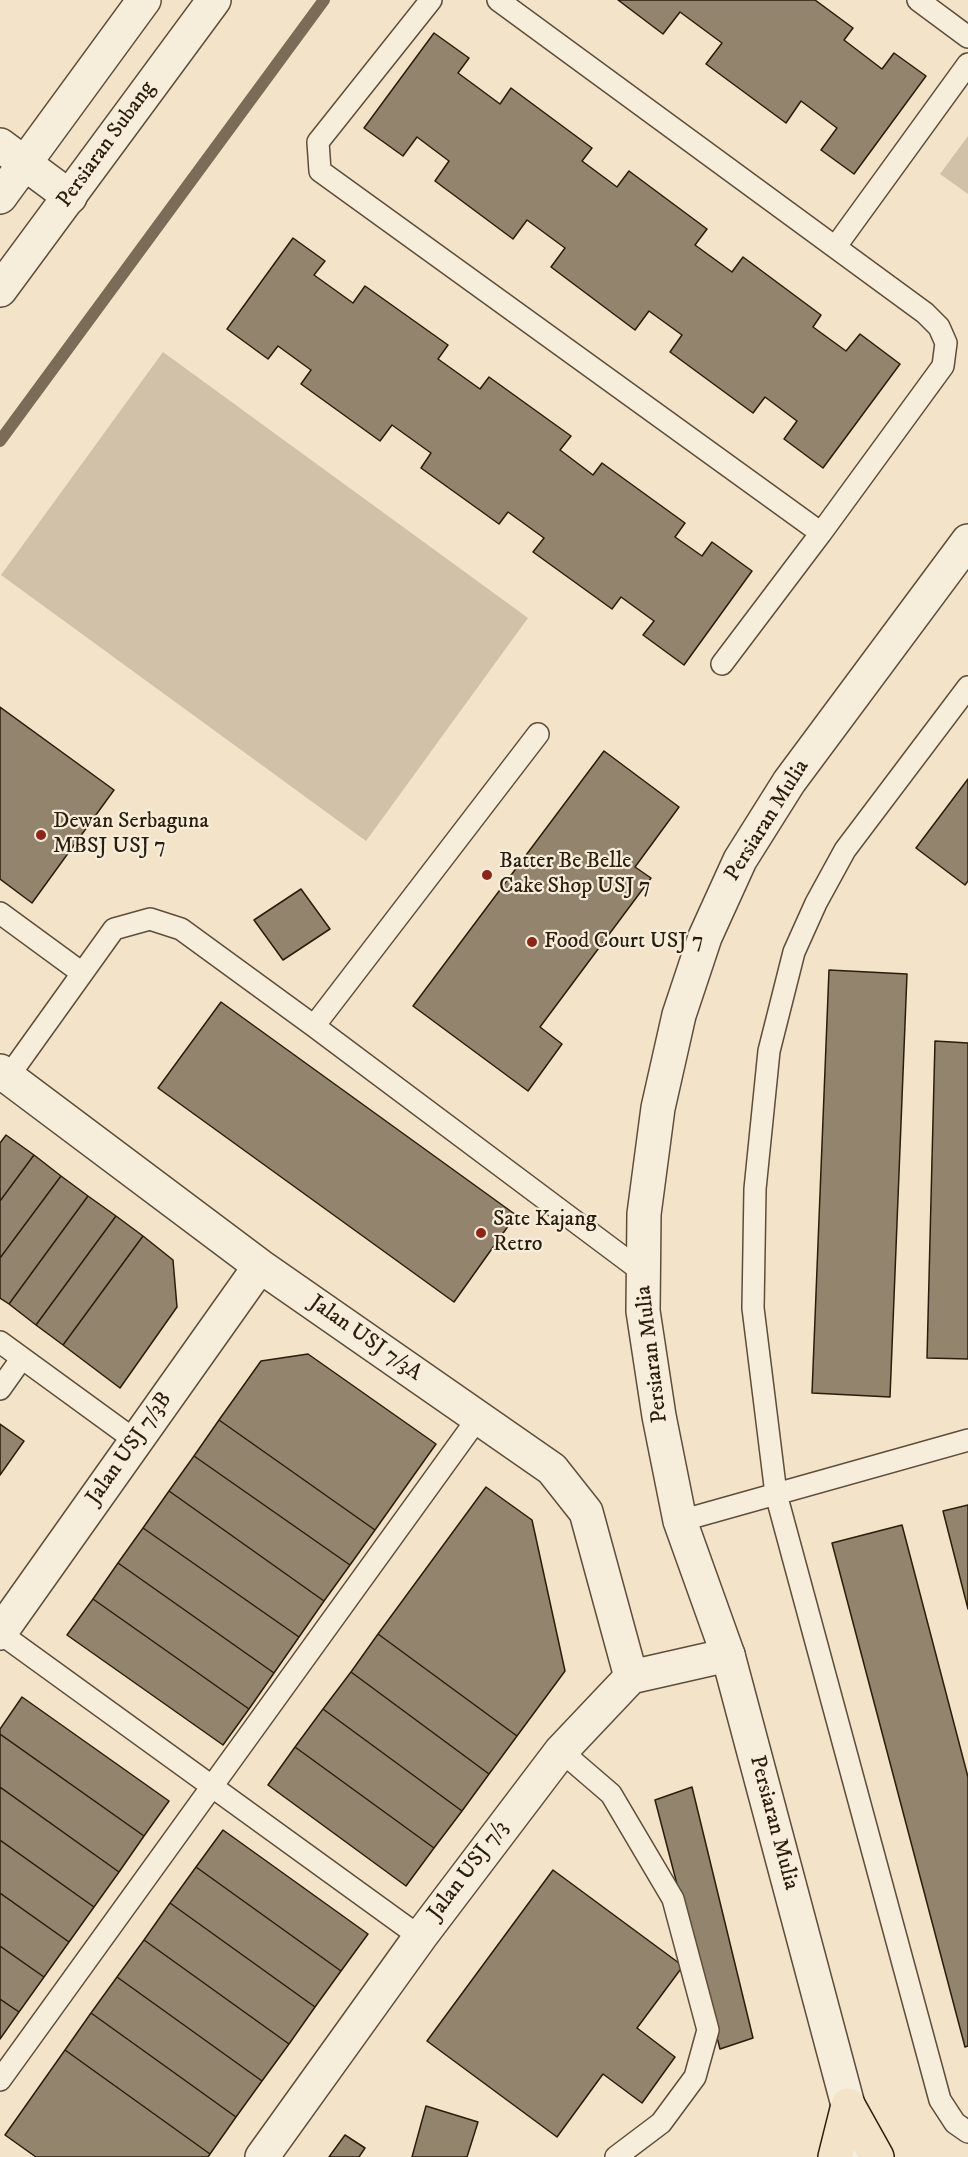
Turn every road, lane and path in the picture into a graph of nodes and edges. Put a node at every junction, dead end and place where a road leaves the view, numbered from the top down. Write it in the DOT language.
graph roads {
  1 [pos="144,0"];
  2 [pos="214,0"];
  3 [pos="431,0"];
  4 [pos="498,0"];
  5 [pos="918,0"];
  6 [pos="968,37"];
  7 [pos="968,64"];
  8 [pos="12,154"];
  9 [pos="0,197"];
  10 [pos="69,197"];
  11 [pos="836,246"];
  12 [pos="0,290"];
  13 [pos="821,533"];
  14 [pos="968,541"];
  15 [pos="722,664"];
  16 [pos="968,687"];
  17 [pos="538,734"];
  18 [pos="0,913"];
  19 [pos="82,973"];
  20 [pos="314,1026"];
  21 [pos="4,1074"];
  22 [pos="260,1266"];
  23 [pos="644,1273"];
  24 [pos="0,1342"];
  25 [pos="22,1358"];
  26 [pos="0,1389"];
  27 [pos="478,1418"];
  28 [pos="968,1440"];
  29 [pos="136,1442"];
  30 [pos="776,1494"];
  31 [pos="680,1521"];
  32 [pos="0,1633"];
  33 [pos="729,1655"];
  34 [pos="631,1677"];
  35 [pos="561,1751"];
  36 [pos="212,1787"];
  37 [pos="420,1937"];
  38 [pos="0,2080"];
  39 [pos="848,2105"];
  40 [pos="968,2132"];
  41 [pos="262,2157"];
  42 [pos="616,2157"];
  43 [pos="835,2157"];
  44 [pos="856,2157"];
  45 [pos="877,2157"];
  1 -- 8 [label="street"];
  2 -- 10 [label="street, Persiaran Subang"];
  3 -- 13 [label="lane"];
  4 -- 11 [label="lane"];
  5 -- 6 [label="lane"];
  7 -- 11 [label="lane"];
  8 -- 9 [label="street"];
  8 -- 10 [label="street"];
  10 -- 12 [label="street, Persiaran Subang"];
  11 -- 13 [label="lane"];
  13 -- 15 [label="lane"];
  14 -- 23 [label="street, Persiaran Mulia"];
  16 -- 30 [label="lane"];
  17 -- 20 [label="lane"];
  18 -- 19 [label="lane"];
  19 -- 20 [label="lane"];
  19 -- 21 [label="lane"];
  20 -- 23 [label="lane"];
  21 -- 22 [label="street, Jalan USJ 7/3A"];
  22 -- 27 [label="street, Jalan USJ 7/3A"];
  22 -- 29 [label="street, Jalan USJ 7/3B"];
  23 -- 31 [label="street, Persiaran Mulia"];
  24 -- 25 [label="lane"];
  25 -- 26 [label="lane"];
  25 -- 29 [label="lane"];
  27 -- 34 [label="street, Jalan USJ 7/3A"];
  27 -- 36 [label="lane"];
  28 -- 30 [label="lane"];
  29 -- 32 [label="street, Jalan USJ 7/3B"];
  30 -- 31 [label="lane"];
  30 -- 40 [label="lane"];
  31 -- 33 [label="street, Persiaran Mulia"];
  32 -- 36 [label="lane"];
  33 -- 34 [label="street"];
  33 -- 39 [label="street, Persiaran Mulia"];
  34 -- 35 [label="street, Jalan USJ 7/3"];
  35 -- 37 [label="street, Jalan USJ 7/3"];
  35 -- 42 [label="lane"];
  36 -- 37 [label="lane"];
  36 -- 38 [label="lane"];
  37 -- 41 [label="street, Jalan USJ 7/3"];
  39 -- 43 [label="main road"];
  39 -- 44 [label="street, Persiaran Mulia"];
  39 -- 45 [label="main road"];
}
